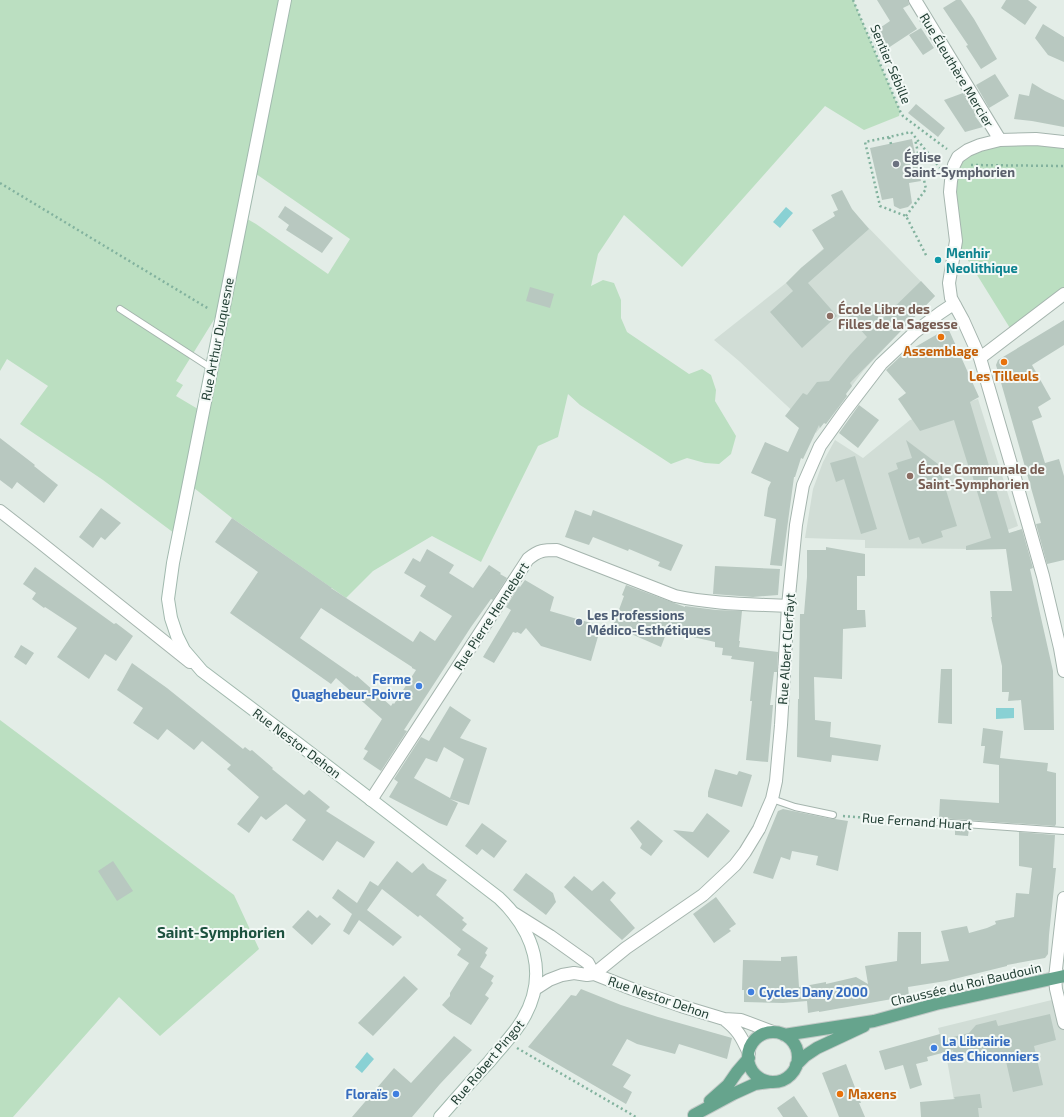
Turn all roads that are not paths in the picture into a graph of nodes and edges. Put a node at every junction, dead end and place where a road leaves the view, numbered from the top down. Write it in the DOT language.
graph roads {
  1 [pos="285,0"];
  2 [pos="915,0"];
  3 [pos="1000,140"];
  4 [pos="1064,142"];
  5 [pos="1064,294"];
  6 [pos="955,305"];
  7 [pos="120,309"];
  8 [pos="980,358"];
  9 [pos="211,368"];
  10 [pos="0,511"];
  11 [pos="788,606"];
  12 [pos="202,671"];
  13 [pos="1064,671"];
  14 [pos="772,799"];
  15 [pos="371,800"];
  16 [pos="833,815"];
  17 [pos="936,822"];
  18 [pos="1064,831"];
  19 [pos="1064,898"];
  20 [pos="514,914"];
  21 [pos="594,974"];
  22 [pos="1060,977"];
  23 [pos="535,989"];
  24 [pos="724,1019"];
  25 [pos="874,1021"];
  26 [pos="1064,1023"];
  27 [pos="778,1034"];
  28 [pos="749,1055"];
  29 [pos="796,1065"];
  30 [pos="774,1082"];
  31 [pos="693,1116"];
  32 [pos="440,1117"];
  1 -- 9 [label="street, Rue Arthur Duquesne"];
  2 -- 3 [label="street, Rue Éleuthère Mercier"];
  3 -- 4 [label="street"];
  3 -- 6 [label="street"];
  5 -- 8 [label="street"];
  6 -- 8 [label="street"];
  6 -- 11 [label="street, Rue Albert Clerfayt"];
  7 -- 9 [label="lane"];
  8 -- 13 [label="street"];
  9 -- 12 [label="street, Rue Arthur Duquesne"];
  10 -- 12 [label="street, Rue Nestor Dehon"];
  11 -- 14 [label="street, Rue Albert Clerfayt"];
  11 -- 15 [label="street, Rue Pierre Hennebert"];
  12 -- 15 [label="street, Rue Nestor Dehon"];
  14 -- 16 [label="lane"];
  14 -- 21 [label="street, Rue Albert Clerfayt"];
  15 -- 20 [label="street, Rue Nestor Dehon"];
  17 -- 18 [label="lane, Rue Fernand Huart"];
  19 -- 22 [label="street"];
  20 -- 21 [label="street, Rue Nestor Dehon"];
  20 -- 23 [label="street, Rue Robert Pingot"];
  21 -- 23 [label="street, Rue Nestor Dehon"];
  21 -- 24 [label="street, Rue Nestor Dehon"];
  22 -- 25 [label="main road, Chaussée du Roi Baudouin"];
  22 -- 26 [label="street"];
  23 -- 32 [label="street, Rue Robert Pingot"];
  24 -- 27 [label="street, Rue Nestor Dehon"];
  24 -- 28 [label="street, Rue Nestor Dehon"];
  25 -- 27 [label="main road, Chaussée du Roi Baudouin"];
  25 -- 29 [label="main road, Chaussée du Roi Baudouin"];
  27 -- 28 [label="main road"];
  27 -- 29 [label="main road"];
  28 -- 30 [label="main road"];
  28 -- 31 [label="main road"];
  29 -- 30 [label="main road"];
  30 -- 31 [label="main road"];
}
